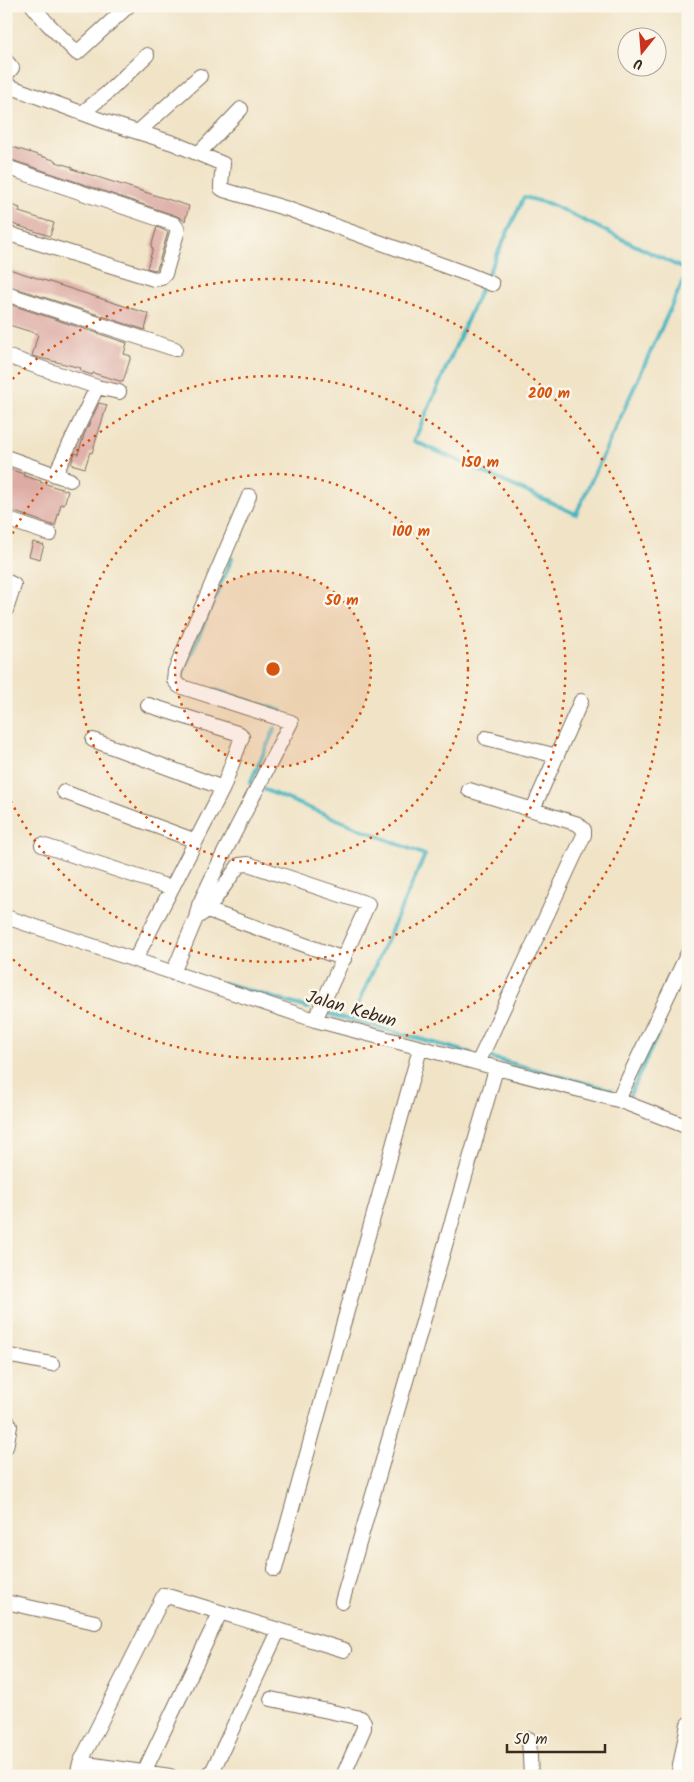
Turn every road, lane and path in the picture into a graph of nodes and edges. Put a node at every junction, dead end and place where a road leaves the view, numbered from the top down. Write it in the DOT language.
graph roads {
  1 [pos="128,6"];
  2 [pos="35,7"];
  3 [pos="147,55"];
  4 [pos="6,61"];
  5 [pos="6,76"];
  6 [pos="200,76"];
  7 [pos="6,86"];
  8 [pos="241,109"];
  9 [pos="82,113"];
  10 [pos="138,132"];
  11 [pos="199,153"];
  12 [pos="6,167"];
  13 [pos="6,233"];
  14 [pos="492,284"];
  15 [pos="6,294"];
  16 [pos="175,349"];
  17 [pos="6,356"];
  18 [pos="96,386"];
  19 [pos="120,392"];
  20 [pos="6,457"];
  21 [pos="55,475"];
  22 [pos="70,480"];
  23 [pos="249,496"];
  24 [pos="6,519"];
  25 [pos="50,534"];
  26 [pos="6,581"];
  27 [pos="6,610"];
  28 [pos="581,701"];
  29 [pos="148,705"];
  30 [pos="486,738"];
  31 [pos="93,740"];
  32 [pos="557,756"];
  33 [pos="223,788"];
  34 [pos="469,790"];
  35 [pos="64,792"];
  36 [pos="533,809"];
  37 [pos="196,841"];
  38 [pos="42,845"];
  39 [pos="172,888"];
  40 [pos="202,914"];
  41 [pos="6,917"];
  42 [pos="688,953"];
  43 [pos="344,959"];
  44 [pos="135,960"];
  45 [pos="173,973"];
  46 [pos="315,1020"];
  47 [pos="420,1049"];
  48 [pos="478,1063"];
  49 [pos="496,1069"];
  50 [pos="618,1100"];
  51 [pos="688,1127"];
  52 [pos="6,1355"];
  53 [pos="52,1364"];
  54 [pos="6,1419"];
  55 [pos="6,1447"];
  56 [pos="274,1569"];
  57 [pos="6,1602"];
  58 [pos="342,1602"];
  59 [pos="220,1613"];
  60 [pos="95,1622"];
  61 [pos="278,1631"];
  62 [pos="344,1650"];
  63 [pos="272,1699"];
  64 [pos="688,1724"];
  65 [pos="529,1739"];
  66 [pos="79,1769"];
  67 [pos="144,1772"];
  68 [pos="170,1776"];
  69 [pos="205,1776"];
  70 [pos="343,1776"];
  71 [pos="531,1776"];
  72 [pos="678,1776"];
  1 -- 2 [label="street"];
  3 -- 9 [label="street"];
  4 -- 5 [label="street"];
  6 -- 10 [label="street"];
  7 -- 9 [label="street"];
  8 -- 11 [label="street"];
  9 -- 10 [label="street"];
  10 -- 11 [label="street"];
  11 -- 14 [label="street"];
  12 -- 13 [label="street"];
  15 -- 16 [label="street"];
  17 -- 18 [label="street"];
  18 -- 19 [label="street"];
  18 -- 21 [label="street"];
  20 -- 21 [label="street"];
  21 -- 22 [label="street"];
  23 -- 40 [label="street"];
  24 -- 25 [label="street"];
  26 -- 27 [label="street"];
  28 -- 32 [label="street"];
  29 -- 33 [label="street"];
  30 -- 32 [label="street"];
  31 -- 33 [label="street"];
  32 -- 36 [label="street"];
  33 -- 37 [label="street"];
  34 -- 36 [label="street"];
  35 -- 37 [label="street"];
  36 -- 48 [label="street"];
  37 -- 39 [label="street"];
  38 -- 39 [label="street"];
  39 -- 44 [label="street"];
  40 -- 43 [label="street"];
  40 -- 43 [label="street"];
  40 -- 45 [label="street"];
  41 -- 44 [label="street, Jalan Kebun"];
  42 -- 50 [label="street"];
  43 -- 46 [label="street"];
  44 -- 45 [label="street, Jalan Kebun"];
  45 -- 46 [label="street, Jalan Kebun"];
  46 -- 47 [label="street, Jalan Kebun"];
  47 -- 48 [label="street, Jalan Kebun"];
  47 -- 56 [label="street"];
  48 -- 49 [label="street, Jalan Kebun"];
  49 -- 50 [label="street, Jalan Kebun"];
  49 -- 58 [label="street"];
  50 -- 51 [label="street, Jalan Kebun"];
  52 -- 53 [label="street"];
  54 -- 55 [label="street"];
  57 -- 60 [label="street"];
  59 -- 61 [label="street"];
  59 -- 66 [label="street"];
  59 -- 67 [label="street"];
  61 -- 62 [label="street"];
  61 -- 69 [label="street"];
  63 -- 70 [label="street"];
  64 -- 72 [label="street"];
  65 -- 71 [label="street"];
  66 -- 67 [label="street"];
  67 -- 68 [label="street"];
}
